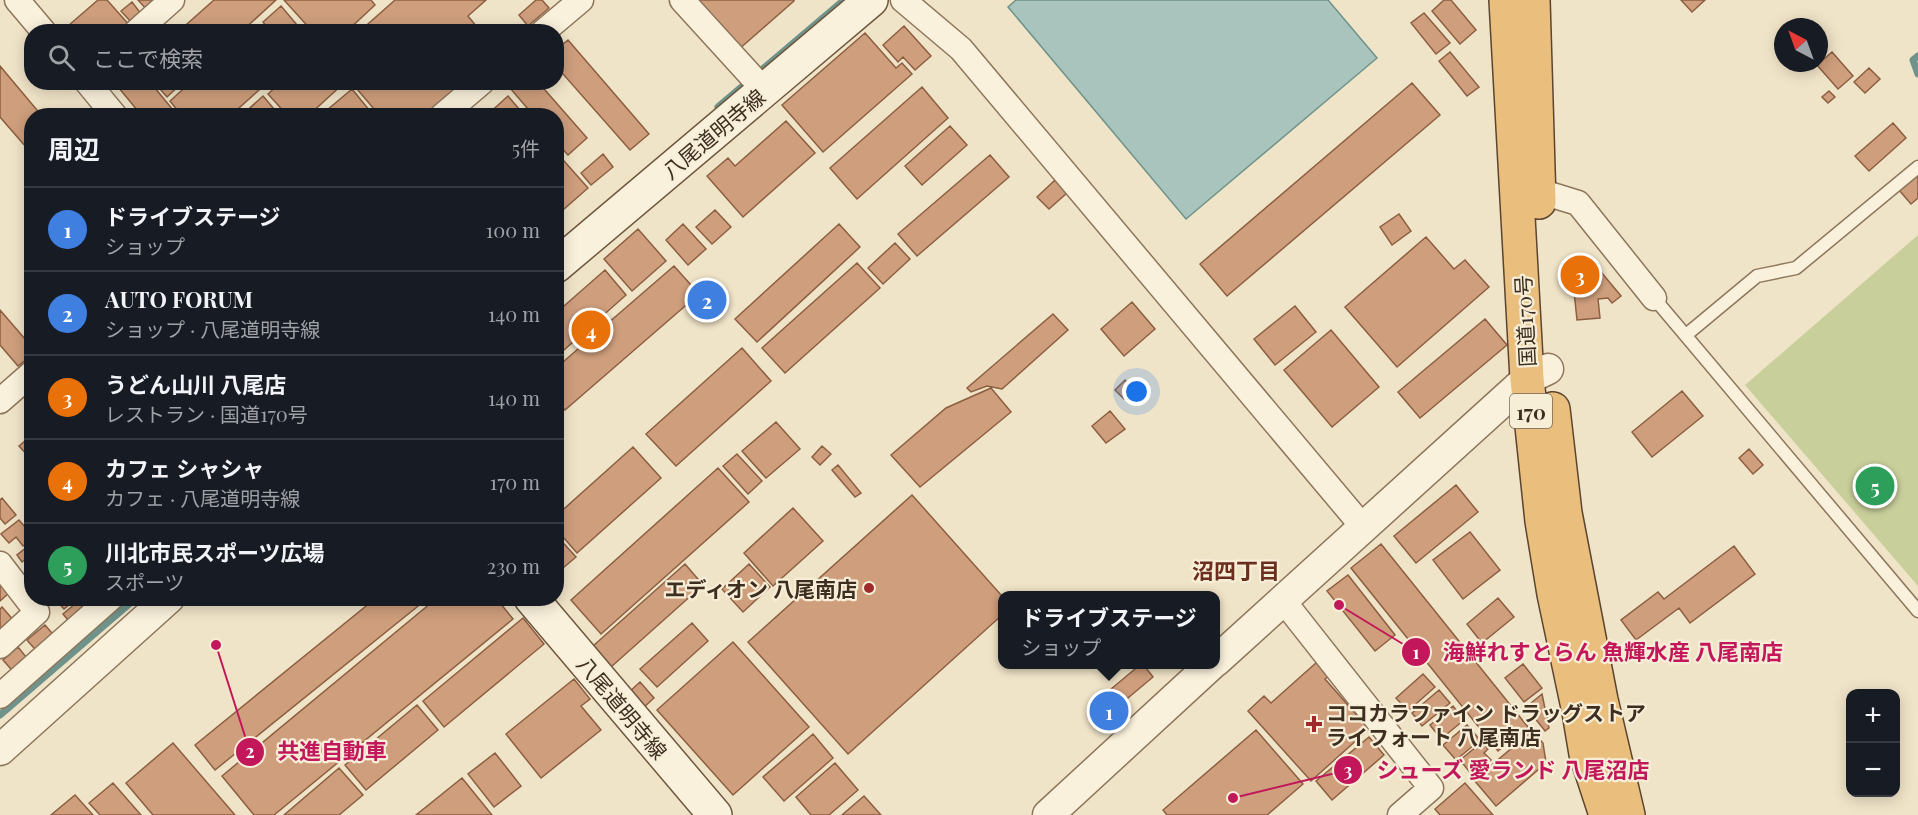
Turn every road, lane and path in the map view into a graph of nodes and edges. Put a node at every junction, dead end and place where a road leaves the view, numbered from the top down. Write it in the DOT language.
graph roads {
  1 [pos="17,0"];
  2 [pos="172,0"];
  3 [pos="581,0"];
  4 [pos="682,0"];
  5 [pos="871,0"];
  6 [pos="903,0"];
  7 [pos="1506,0"];
  8 [pos="1533,0"];
  9 [pos="37,24"];
  10 [pos="145,24"];
  11 [pos="552,24"];
  12 [pos="755,80"];
  13 [pos="94,90"];
  14 [pos="473,90"];
  15 [pos="108,108"];
  16 [pos="451,108"];
  17 [pos="1918,167"];
  18 [pos="1539,191"];
  19 [pos="564,259"];
  20 [pos="1654,298"];
  21 [pos="1686,335"];
  22 [pos="1538,374"];
  23 [pos="24,381"];
  24 [pos="0,401"];
  25 [pos="1363,527"];
  26 [pos="0,564"];
  27 [pos="24,594"];
  28 [pos="1282,600"];
  29 [pos="33,606"];
  30 [pos="102,606"];
  31 [pos="160,606"];
  32 [pos="538,606"];
  33 [pos="1918,611"];
  34 [pos="0,645"];
  35 [pos="1220,656"];
  36 [pos="1207,669"];
  37 [pos="2,690"];
  38 [pos="1599,749"];
  39 [pos="0,750"];
  40 [pos="1057,812"];
  41 [pos="715,815"];
  42 [pos="1400,815"];
  43 [pos="1595,815"];
  44 [pos="1606,815"];
  45 [pos="1628,815"];
  46 [pos="1643,815"];
  1 -- 9 [label="street"];
  2 -- 10 [label="street"];
  3 -- 11 [label="street"];
  4 -- 12 [label="street"];
  5 -- 12 [label="main road, 八尾道明寺線"];
  6 -- 25 [label="street"];
  7 -- 22 [label="highway, 国道170号 / 170"];
  8 -- 18 [label="highway, 国道170号 / 170"];
  12 -- 19 [label="main road, 八尾道明寺線"];
  13 -- 15 [label="street"];
  14 -- 16 [label="street"];
  17 -- 21 [label="lane"];
  18 -- 20 [label="street"];
  18 -- 22 [label="highway, 国道170号 / 170"];
  20 -- 21 [label="lane"];
  21 -- 33 [label="lane"];
  22 -- 25 [label="street"];
  22 -- 38 [label="highway, 国道170号 / 170"];
  23 -- 24 [label="street"];
  25 -- 28 [label="street"];
  26 -- 27 [label="street"];
  28 -- 35 [label="street"];
  28 -- 42 [label="street"];
  29 -- 34 [label="street"];
  30 -- 37 [label="street"];
  31 -- 39 [label="street"];
  32 -- 41 [label="main road, 八尾道明寺線"];
  36 -- 40 [label="street"];
  38 -- 43 [label="street"];
  38 -- 44 [label="highway, 国道170号 / 170"];
  38 -- 45 [label="highway, 国道170号 / 170"];
  38 -- 46 [label="street"];
}
